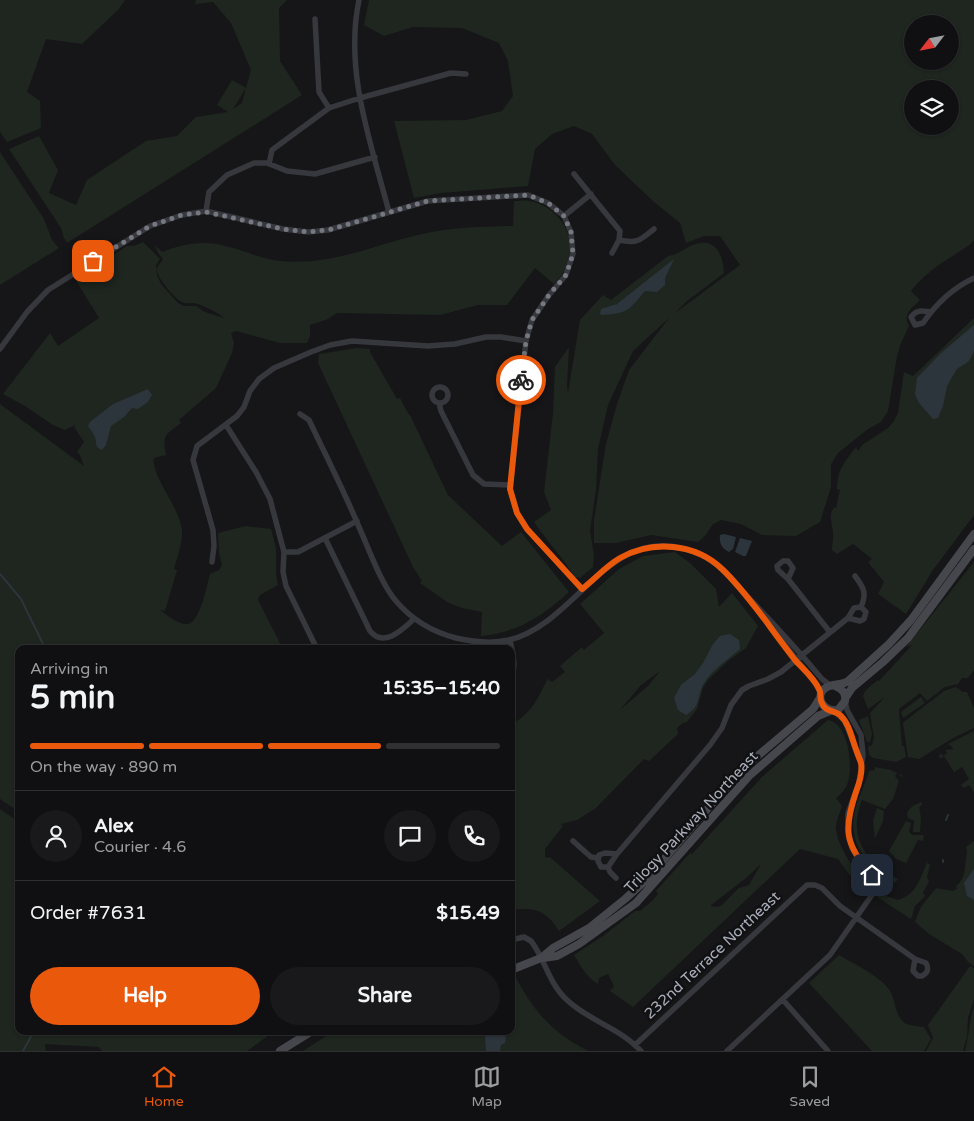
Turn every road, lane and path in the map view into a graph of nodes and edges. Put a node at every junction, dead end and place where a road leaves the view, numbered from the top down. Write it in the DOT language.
graph roads {
  1 [pos="359,0"];
  2 [pos="315,19"];
  3 [pos="466,74"];
  4 [pos="360,98"];
  5 [pos="329,108"];
  6 [pos="375,157"];
  7 [pos="269,164"];
  8 [pos="574,174"];
  9 [pos="591,194"];
  10 [pos="206,212"];
  11 [pos="389,212"];
  12 [pos="564,216"];
  13 [pos="654,229"];
  14 [pos="619,240"];
  15 [pos="612,253"];
  16 [pos="974,278"];
  17 [pos="931,312"];
  18 [pos="526,341"];
  19 [pos="0,349"];
  20 [pos="439,403"];
  21 [pos="300,414"];
  22 [pos="226,425"];
  23 [pos="510,485"];
  24 [pos="357,521"];
  25 [pos="974,534"];
  26 [pos="325,538"];
  27 [pos="974,549"];
  28 [pos="284,552"];
  29 [pos="212,562"];
  30 [pos="856,576"];
  31 [pos="788,579"];
  32 [pos="582,589"];
  33 [pos="744,593"];
  34 [pos="861,606"];
  35 [pos="848,618"];
  36 [pos="414,619"];
  37 [pos="829,631"];
  38 [pos="510,640"];
  39 [pos="315,645"];
  40 [pos="511,645"];
  41 [pos="801,654"];
  42 [pos="795,660"];
  43 [pos="833,686"];
  44 [pos="821,696"];
  45 [pos="846,699"];
  46 [pos="832,711"];
  47 [pos="861,763"];
  48 [pos="573,841"];
  49 [pos="617,854"];
  50 [pos="598,858"];
  51 [pos="608,867"];
  52 [pos="616,878"];
  53 [pos="856,917"];
  54 [pos="515,939"];
  55 [pos="541,958"];
  56 [pos="915,958"];
  57 [pos="515,968"];
  58 [pos="783,1000"];
  59 [pos="306,1035"];
  60 [pos="635,1045"];
  61 [pos="280,1051"];
  62 [pos="640,1051"];
  63 [pos="727,1051"];
  64 [pos="827,1051"];
  1 -- 4 [label="street"];
  2 -- 5 [label="street"];
  3 -- 4 [label="street"];
  4 -- 5 [label="street"];
  4 -- 6 [label="street"];
  5 -- 7 [label="street"];
  6 -- 7 [label="street"];
  6 -- 11 [label="street"];
  7 -- 10 [label="street"];
  8 -- 9 [label="street"];
  9 -- 12 [label="street"];
  9 -- 14 [label="street"];
  10 -- 11 [label="street"];
  10 -- 19 [label="street"];
  11 -- 12 [label="street"];
  12 -- 18 [label="street"];
  13 -- 14 [label="street"];
  14 -- 15 [label="street"];
  16 -- 17 [label="street"];
  18 -- 22 [label="street"];
  18 -- 23 [label="street"];
  20 -- 23 [label="street"];
  21 -- 24 [label="street"];
  22 -- 28 [label="street"];
  22 -- 29 [label="street"];
  23 -- 32 [label="street"];
  24 -- 26 [label="street"];
  24 -- 36 [label="street"];
  25 -- 43 [label="street"];
  26 -- 28 [label="street"];
  26 -- 36 [label="street"];
  27 -- 45 [label="street"];
  28 -- 39 [label="street"];
  30 -- 34 [label="street"];
  31 -- 37 [label="street"];
  32 -- 33 [label="street"];
  32 -- 38 [label="street"];
  33 -- 41 [label="street"];
  33 -- 42 [label="street"];
  34 -- 35 [label="street"];
  34 -- 35 [label="street"];
  35 -- 37 [label="street"];
  36 -- 38 [label="street"];
  37 -- 41 [label="street"];
  38 -- 40 [label="street"];
  41 -- 42 [label="street"];
  41 -- 43 [label="street"];
  42 -- 44 [label="street"];
  42 -- 49 [label="street"];
  43 -- 44 [label="street"];
  43 -- 45 [label="street"];
  44 -- 46 [label="street"];
  44 -- 55 [label="street, Trilogy Parkway Northeast"];
  45 -- 46 [label="street"];
  45 -- 47 [label="street"];
  46 -- 47 [label="street"];
  46 -- 55 [label="street, Trilogy Parkway Northeast"];
  47 -- 53 [label="street"];
  48 -- 50 [label="street"];
  49 -- 50 [label="street"];
  49 -- 51 [label="street"];
  50 -- 51 [label="street"];
  51 -- 52 [label="street"];
  53 -- 56 [label="street"];
  53 -- 58 [label="street"];
  53 -- 60 [label="street, 232nd Terrace Northeast"];
  54 -- 55 [label="street"];
  55 -- 57 [label="street, Trilogy Parkway Northeast"];
  55 -- 60 [label="street"];
  58 -- 63 [label="street"];
  58 -- 64 [label="street"];
  59 -- 61 [label="street"];
  60 -- 62 [label="street"];
}
